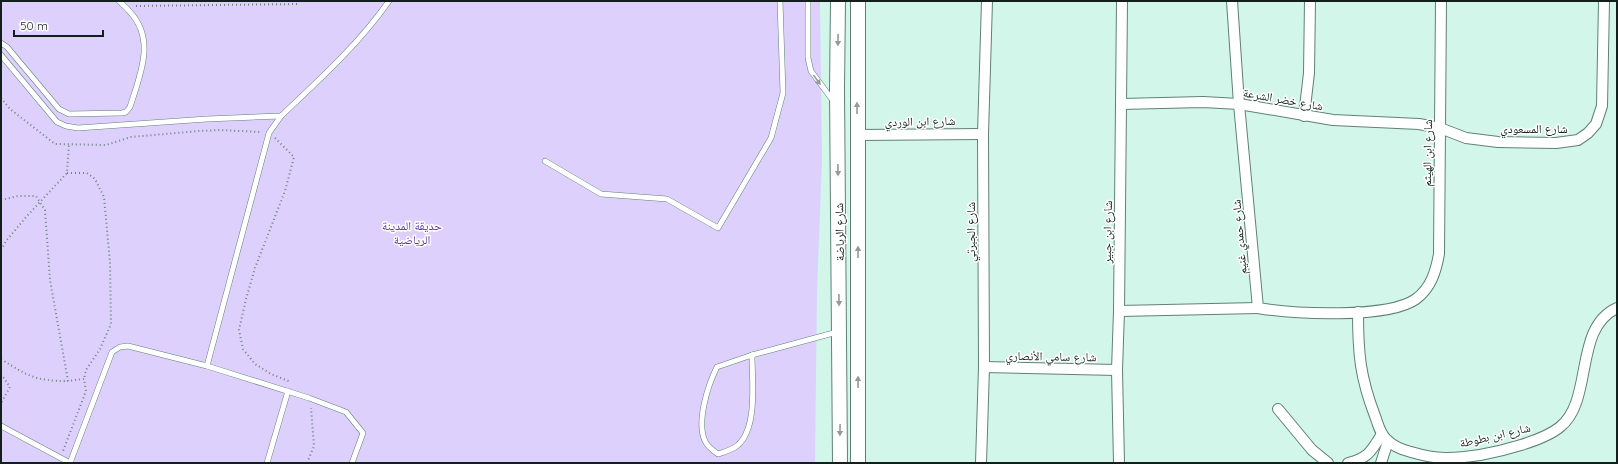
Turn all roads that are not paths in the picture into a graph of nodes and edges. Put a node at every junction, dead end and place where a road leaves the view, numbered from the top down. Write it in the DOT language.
graph roads {
  1 [pos="119,1"];
  2 [pos="389,1"];
  3 [pos="780,1"];
  4 [pos="808,1"];
  5 [pos="838,1"];
  6 [pos="858,1"];
  7 [pos="987,1"];
  8 [pos="1122,1"];
  9 [pos="1232,1"];
  10 [pos="1310,1"];
  11 [pos="1442,1"];
  12 [pos="1604,1"];
  13 [pos="1,43"];
  14 [pos="1,55"];
  15 [pos="1121,104"];
  16 [pos="1239,104"];
  17 [pos="837,106"];
  18 [pos="281,116"];
  19 [pos="1304,116"];
  20 [pos="1440,128"];
  21 [pos="983,134"];
  22 [pos="857,135"];
  23 [pos="545,161"];
  24 [pos="1258,308"];
  25 [pos="1617,308"];
  26 [pos="1119,311"];
  27 [pos="1358,312"];
  28 [pos="840,331"];
  29 [pos="752,355"];
  30 [pos="207,366"];
  31 [pos="984,367"];
  32 [pos="1117,370"];
  33 [pos="288,391"];
  34 [pos="1278,410"];
  35 [pos="1,426"];
  36 [pos="1385,437"];
  37 [pos="1439,461"];
  38 [pos="70,463"];
  39 [pos="267,463"];
  40 [pos="352,463"];
  41 [pos="840,463"];
  42 [pos="858,463"];
  43 [pos="981,463"];
  44 [pos="1119,463"];
  45 [pos="1328,463"];
  46 [pos="1348,463"];
  47 [pos="1381,463"];
  1 -- 13 [label="lane"];
  2 -- 18 [label="lane"];
  3 -- 23 [label="lane"];
  4 -- 17 [label="lane, one-way"];
  5 -- 17 [label="main road, شارع الرياضة, one-way"];
  22 -- 6 [label="main road, شارع الرياضة, one-way"];
  7 -- 21 [label="street, شارع الجبرتي"];
  8 -- 15 [label="street, شارع ابن جبير"];
  9 -- 16 [label="street, شارع حمدي غنيم"];
  10 -- 19 [label="street"];
  11 -- 20 [label="street, شارع ابن الهيثم"];
  12 -- 20 [label="street, شارع المسعودي"];
  14 -- 18 [label="lane"];
  15 -- 16 [label="street, شارع خضر الشرعة"];
  15 -- 26 [label="street, شارع ابن جبير"];
  16 -- 19 [label="street, شارع خضر الشرعة"];
  16 -- 24 [label="street, شارع حمدي غنيم"];
  17 -- 28 [label="main road, شارع الرياضة, one-way"];
  18 -- 30 [label="lane"];
  19 -- 20 [label="street, شارع خضر الشرعة"];
  20 -- 27 [label="street, شارع ابن الهيثم"];
  21 -- 22 [label="street, شارع ابن الوردي"];
  21 -- 31 [label="street, شارع الجبرتي"];
  42 -- 22 [label="main road, شارع الرياضة, one-way"];
  24 -- 26 [label="street"];
  24 -- 27 [label="street"];
  25 -- 37 [label="street, شارع ابن بطوطة"];
  26 -- 32 [label="street, شارع ابن جبير"];
  27 -- 36 [label="street"];
  28 -- 29 [label="lane"];
  28 -- 41 [label="main road, شارع الرياضة, one-way"];
  29 -- 29 [label="lane"];
  30 -- 33 [label="lane"];
  30 -- 38 [label="lane"];
  31 -- 32 [label="street, شارع سامي الأنصاري"];
  31 -- 43 [label="street, شارع الجبرتي"];
  32 -- 44 [label="street, شارع ابن جبير"];
  33 -- 39 [label="lane"];
  33 -- 40 [label="lane"];
  34 -- 45 [label="street"];
  35 -- 38 [label="lane"];
  36 -- 37 [label="street, شارع ابن بطوطة"];
  36 -- 46 [label="street"];
  36 -- 47 [label="street"];
}
